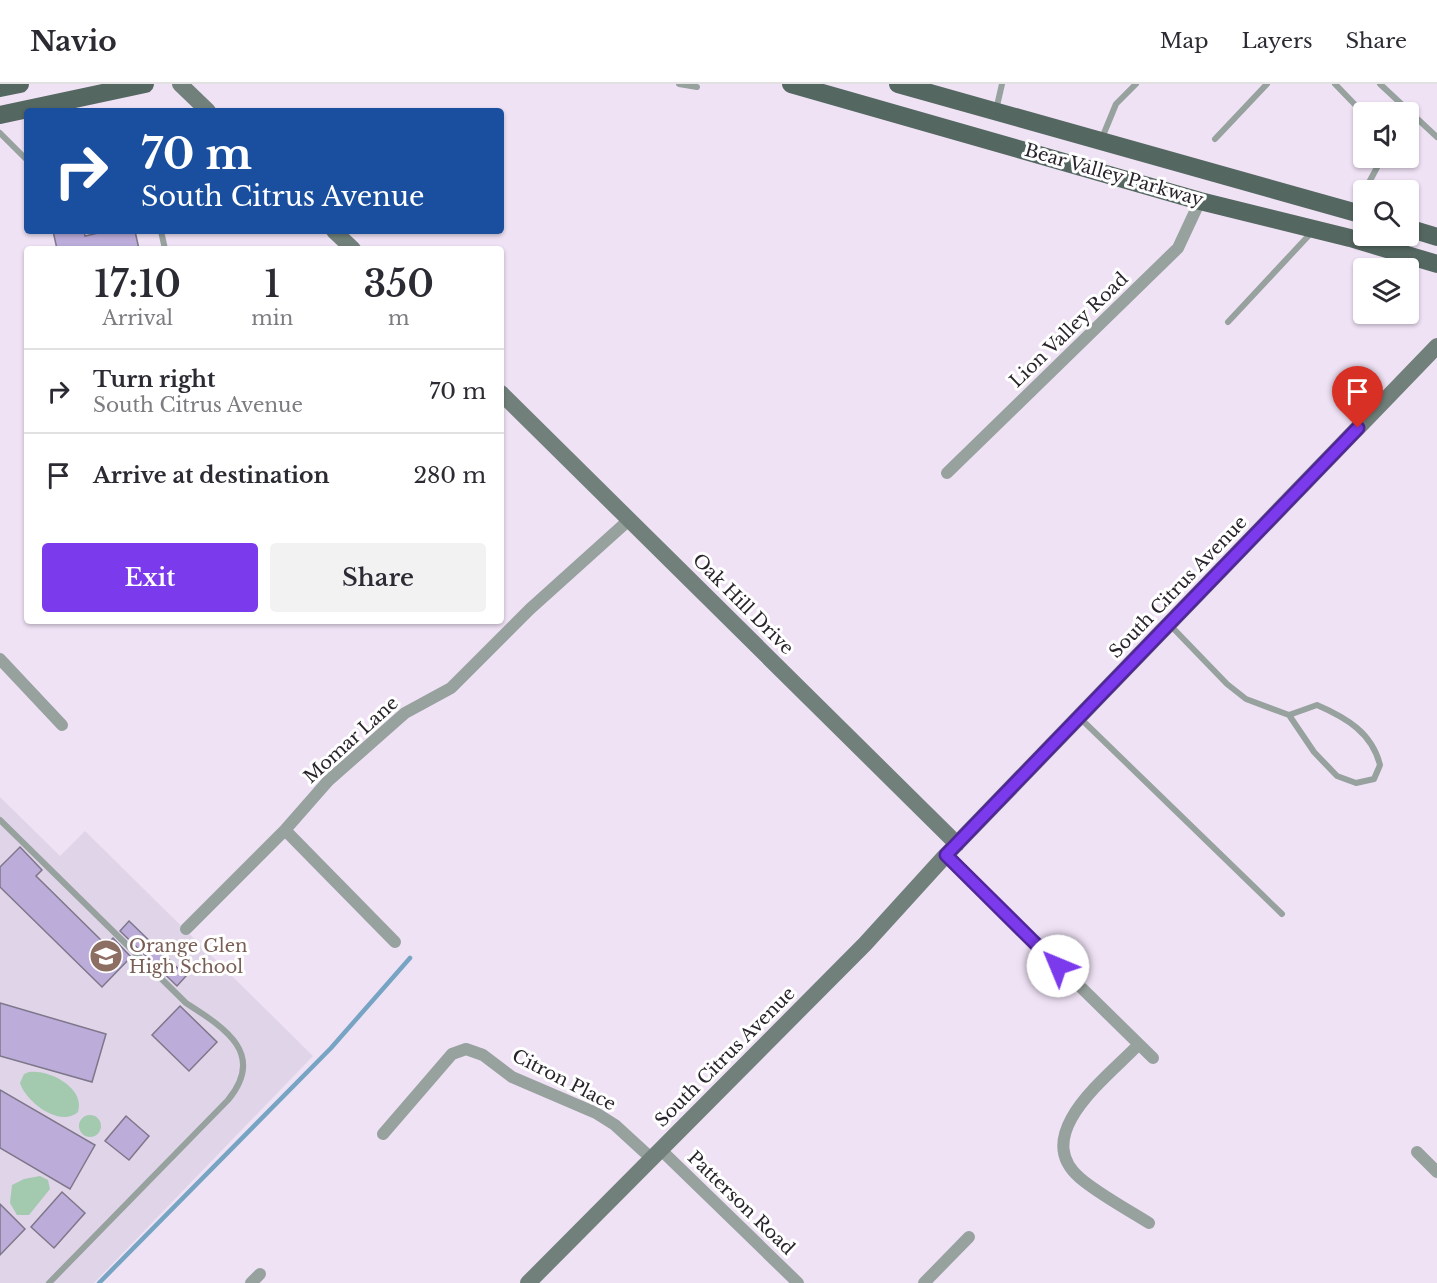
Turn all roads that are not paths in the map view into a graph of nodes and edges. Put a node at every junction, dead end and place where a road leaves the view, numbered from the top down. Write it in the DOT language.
graph roads {
  1 [pos="20,84"];
  2 [pos="145,84"];
  3 [pos="180,84"];
  4 [pos="679,84"];
  5 [pos="898,84"];
  6 [pos="1002,84"];
  7 [pos="1136,84"];
  8 [pos="1267,84"];
  9 [pos="1335,84"];
  10 [pos="1380,84"];
  11 [pos="802,85"];
  12 [pos="697,87"];
  13 [pos="0,88"];
  14 [pos="1353,103"];
  15 [pos="33,108"];
  16 [pos="205,108"];
  17 [pos="24,110"];
  18 [pos="995,111"];
  19 [pos="0,115"];
  20 [pos="0,133"];
  21 [pos="1437,137"];
  22 [pos="1215,139"];
  23 [pos="1101,141"];
  24 [pos="24,155"];
  25 [pos="1200,201"];
  26 [pos="1353,213"];
  27 [pos="1315,229"];
  28 [pos="1419,231"];
  29 [pos="337,234"];
  30 [pos="1437,237"];
  31 [pos="350,246"];
  32 [pos="1437,264"];
  33 [pos="1228,322"];
  34 [pos="1437,346"];
  35 [pos="504,396"];
  36 [pos="947,473"];
  37 [pos="630,519"];
  38 [pos="1170,624"];
  39 [pos="0,659"];
  40 [pos="1289,715"];
  41 [pos="1080,718"];
  42 [pos="62,725"];
  43 [pos="0,820"];
  44 [pos="285,830"];
  45 [pos="952,850"];
  46 [pos="1282,914"];
  47 [pos="186,929"];
  48 [pos="395,942"];
  49 [pos="1138,1045"];
  50 [pos="1153,1058"];
  51 [pos="383,1134"];
  52 [pos="1417,1152"];
  53 [pos="655,1154"];
  54 [pos="1437,1173"];
  55 [pos="1149,1223"];
  56 [pos="969,1237"];
  57 [pos="49,1283"];
  58 [pos="528,1283"];
  59 [pos="798,1283"];
  60 [pos="924,1283"];
  1 -- 13 [label="main road"];
  2 -- 15 [label="main road"];
  3 -- 16 [label="street"];
  4 -- 12 [label="lane"];
  5 -- 18 [label="main road, Bear Valley Parkway"];
  6 -- 18 [label="lane"];
  7 -- 23 [label="lane"];
  8 -- 22 [label="lane"];
  9 -- 14 [label="lane"];
  10 -- 21 [label="lane"];
  11 -- 25 [label="main road, Bear Valley Parkway"];
  17 -- 19 [label="main road"];
  18 -- 23 [label="main road, Bear Valley Parkway"];
  20 -- 24 [label="lane"];
  23 -- 26 [label="main road, Bear Valley Parkway"];
  25 -- 27 [label="main road, Bear Valley Parkway"];
  25 -- 36 [label="street, Lion Valley Road"];
  27 -- 32 [label="main road, Bear Valley Parkway"];
  27 -- 33 [label="lane"];
  28 -- 30 [label="main road"];
  29 -- 31 [label="street"];
  34 -- 38 [label="street, South Citrus Avenue"];
  35 -- 37 [label="street, Oak Hill Drive"];
  37 -- 44 [label="street, Momar Lane"];
  37 -- 45 [label="street, Oak Hill Drive"];
  38 -- 40 [label="lane"];
  38 -- 41 [label="street, South Citrus Avenue"];
  39 -- 42 [label="street"];
  40 -- 40 [label="lane"];
  41 -- 45 [label="street, South Citrus Avenue"];
  41 -- 46 [label="lane"];
  43 -- 57 [label="lane"];
  44 -- 47 [label="street, Momar Lane"];
  44 -- 48 [label="street"];
  45 -- 49 [label="street"];
  45 -- 53 [label="street, South Citrus Avenue"];
  49 -- 50 [label="street"];
  49 -- 55 [label="street"];
  51 -- 53 [label="street, Citron Place"];
  52 -- 54 [label="street"];
  53 -- 58 [label="street, South Citrus Avenue"];
  53 -- 59 [label="street, Patterson Road"];
  56 -- 60 [label="street"];
}
